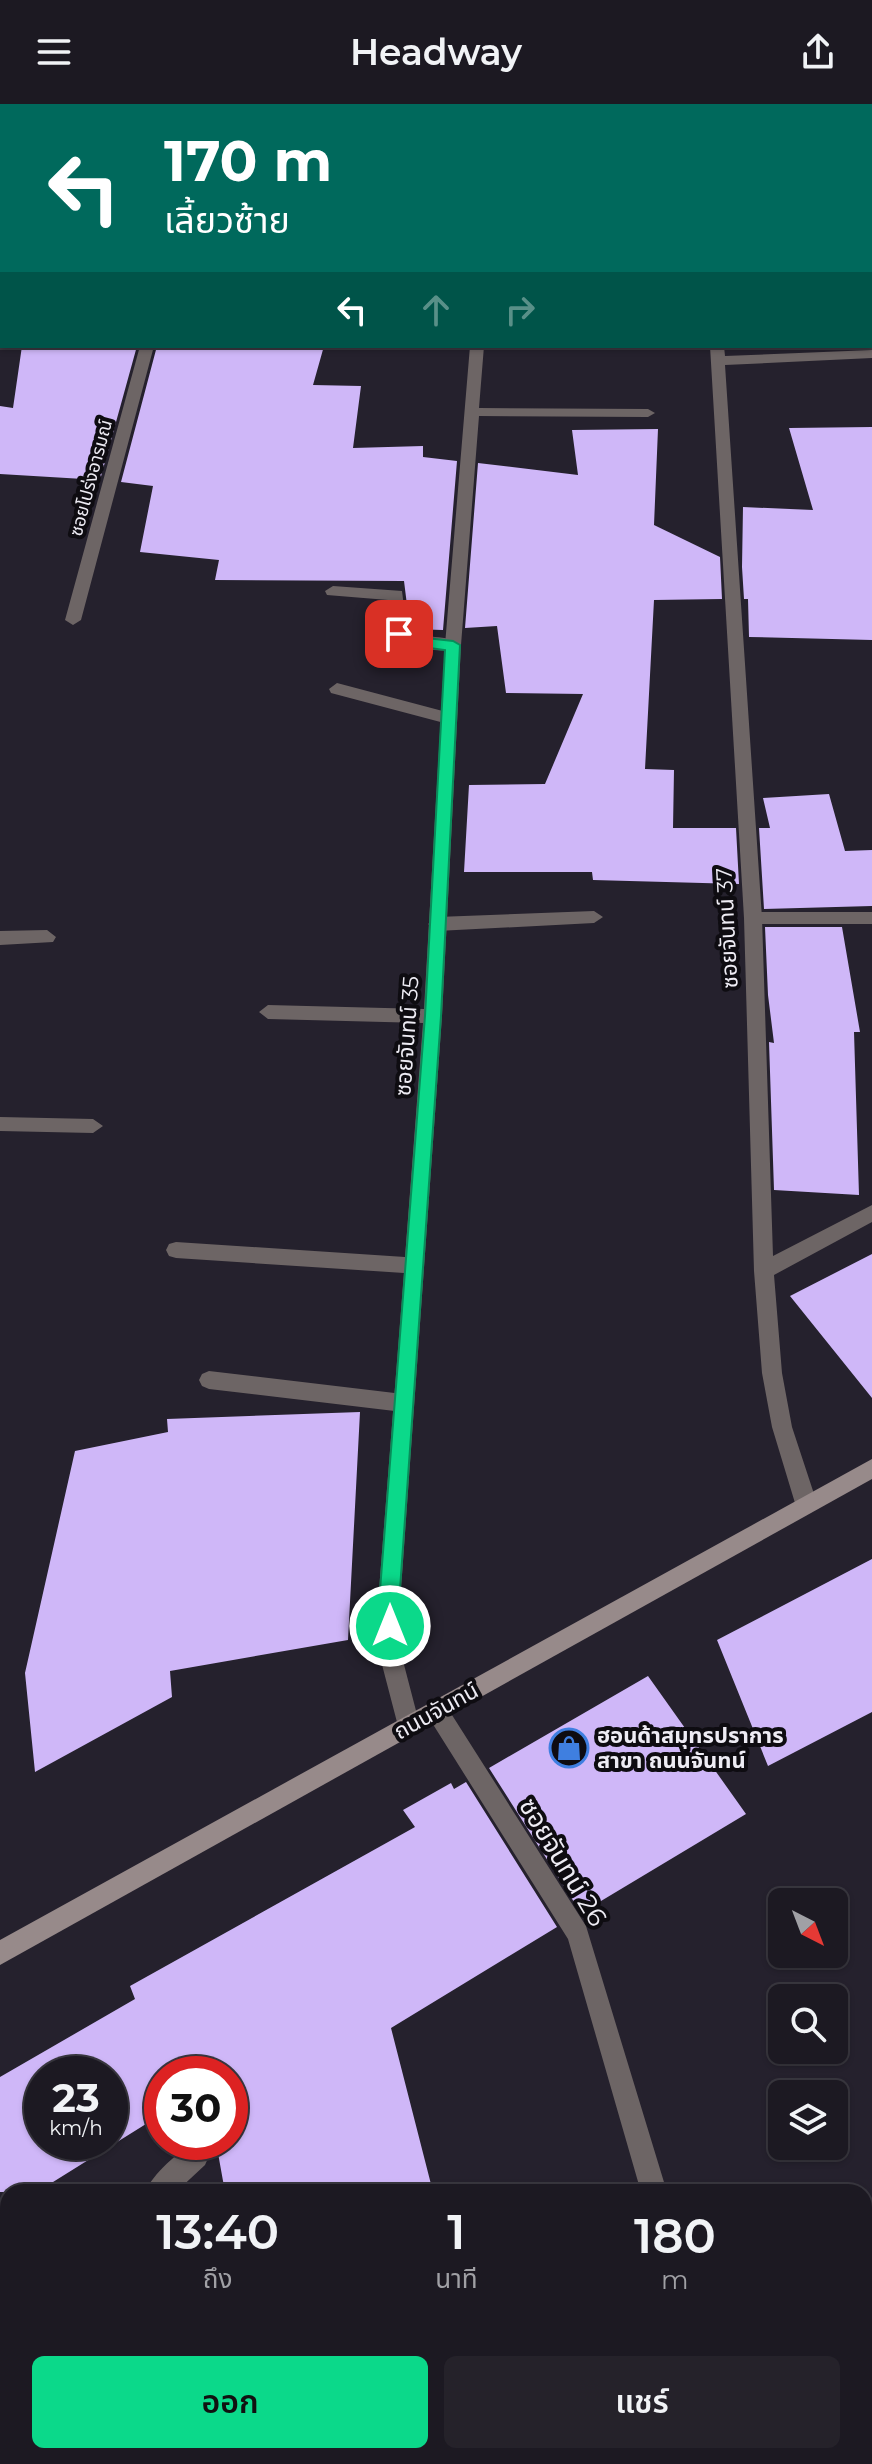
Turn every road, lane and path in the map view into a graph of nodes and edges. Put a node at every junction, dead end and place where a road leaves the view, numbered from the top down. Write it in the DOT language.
graph roads {
  1 [pos="146,348"];
  2 [pos="477,348"];
  3 [pos="718,354"];
  4 [pos="872,354"];
  5 [pos="472,412"];
  6 [pos="648,413"];
  7 [pos="333,591"];
  8 [pos="73,620"];
  9 [pos="453,645"];
  10 [pos="337,689"];
  11 [pos="448,718"];
  12 [pos="594,917"];
  13 [pos="753,918"];
  14 [pos="872,918"];
  15 [pos="437,924"];
  16 [pos="47,937"];
  17 [pos="0,938"];
  18 [pos="268,1012"];
  19 [pos="433,1016"];
  20 [pos="0,1124"];
  21 [pos="93,1126"];
  22 [pos="872,1213"];
  23 [pos="176,1250"];
  24 [pos="414,1266"];
  25 [pos="764,1271"];
  26 [pos="209,1380"];
  27 [pos="403,1403"];
  28 [pos="872,1468"];
  29 [pos="806,1503"];
  30 [pos="437,1711"];
  31 [pos="409,1726"];
  32 [pos="0,1953"];
  33 [pos="192,2160"];
  34 [pos="166,2184"];
  35 [pos="652,2184"];
  1 -- 8 [label="street, ซอยโปร่งอารมณ์"];
  2 -- 5 [label="street, ซอยจันทน์ 35"];
  3 -- 4 [label="street"];
  3 -- 13 [label="street, ซอยจันทน์ 37"];
  5 -- 6 [label="street"];
  5 -- 9 [label="street, ซอยจันทน์ 35"];
  7 -- 9 [label="street"];
  9 -- 11 [label="street, ซอยจันทน์ 35"];
  10 -- 11 [label="street"];
  11 -- 15 [label="street, ซอยจันทน์ 35"];
  12 -- 15 [label="street"];
  13 -- 14 [label="street"];
  13 -- 25 [label="street, ซอยจันทน์ 37"];
  15 -- 19 [label="street, ซอยจันทน์ 35"];
  16 -- 17 [label="street"];
  18 -- 19 [label="street"];
  19 -- 24 [label="street, ซอยจันทน์ 35"];
  20 -- 21 [label="street"];
  22 -- 25 [label="street"];
  23 -- 24 [label="street"];
  24 -- 27 [label="street, ซอยจันทน์ 35"];
  25 -- 29 [label="street, ซอยจันทน์ 37"];
  26 -- 27 [label="street"];
  27 -- 31 [label="street, ซอยจันทน์ 35"];
  28 -- 29 [label="main road, ถนนจันทน์"];
  29 -- 30 [label="main road, ถนนจันทน์"];
  30 -- 31 [label="main road, ถนนจันทน์"];
  30 -- 35 [label="street, ซอยจันทน์ 26"];
  31 -- 32 [label="main road, ถนนจันทน์"];
  33 -- 34 [label="street"];
}
